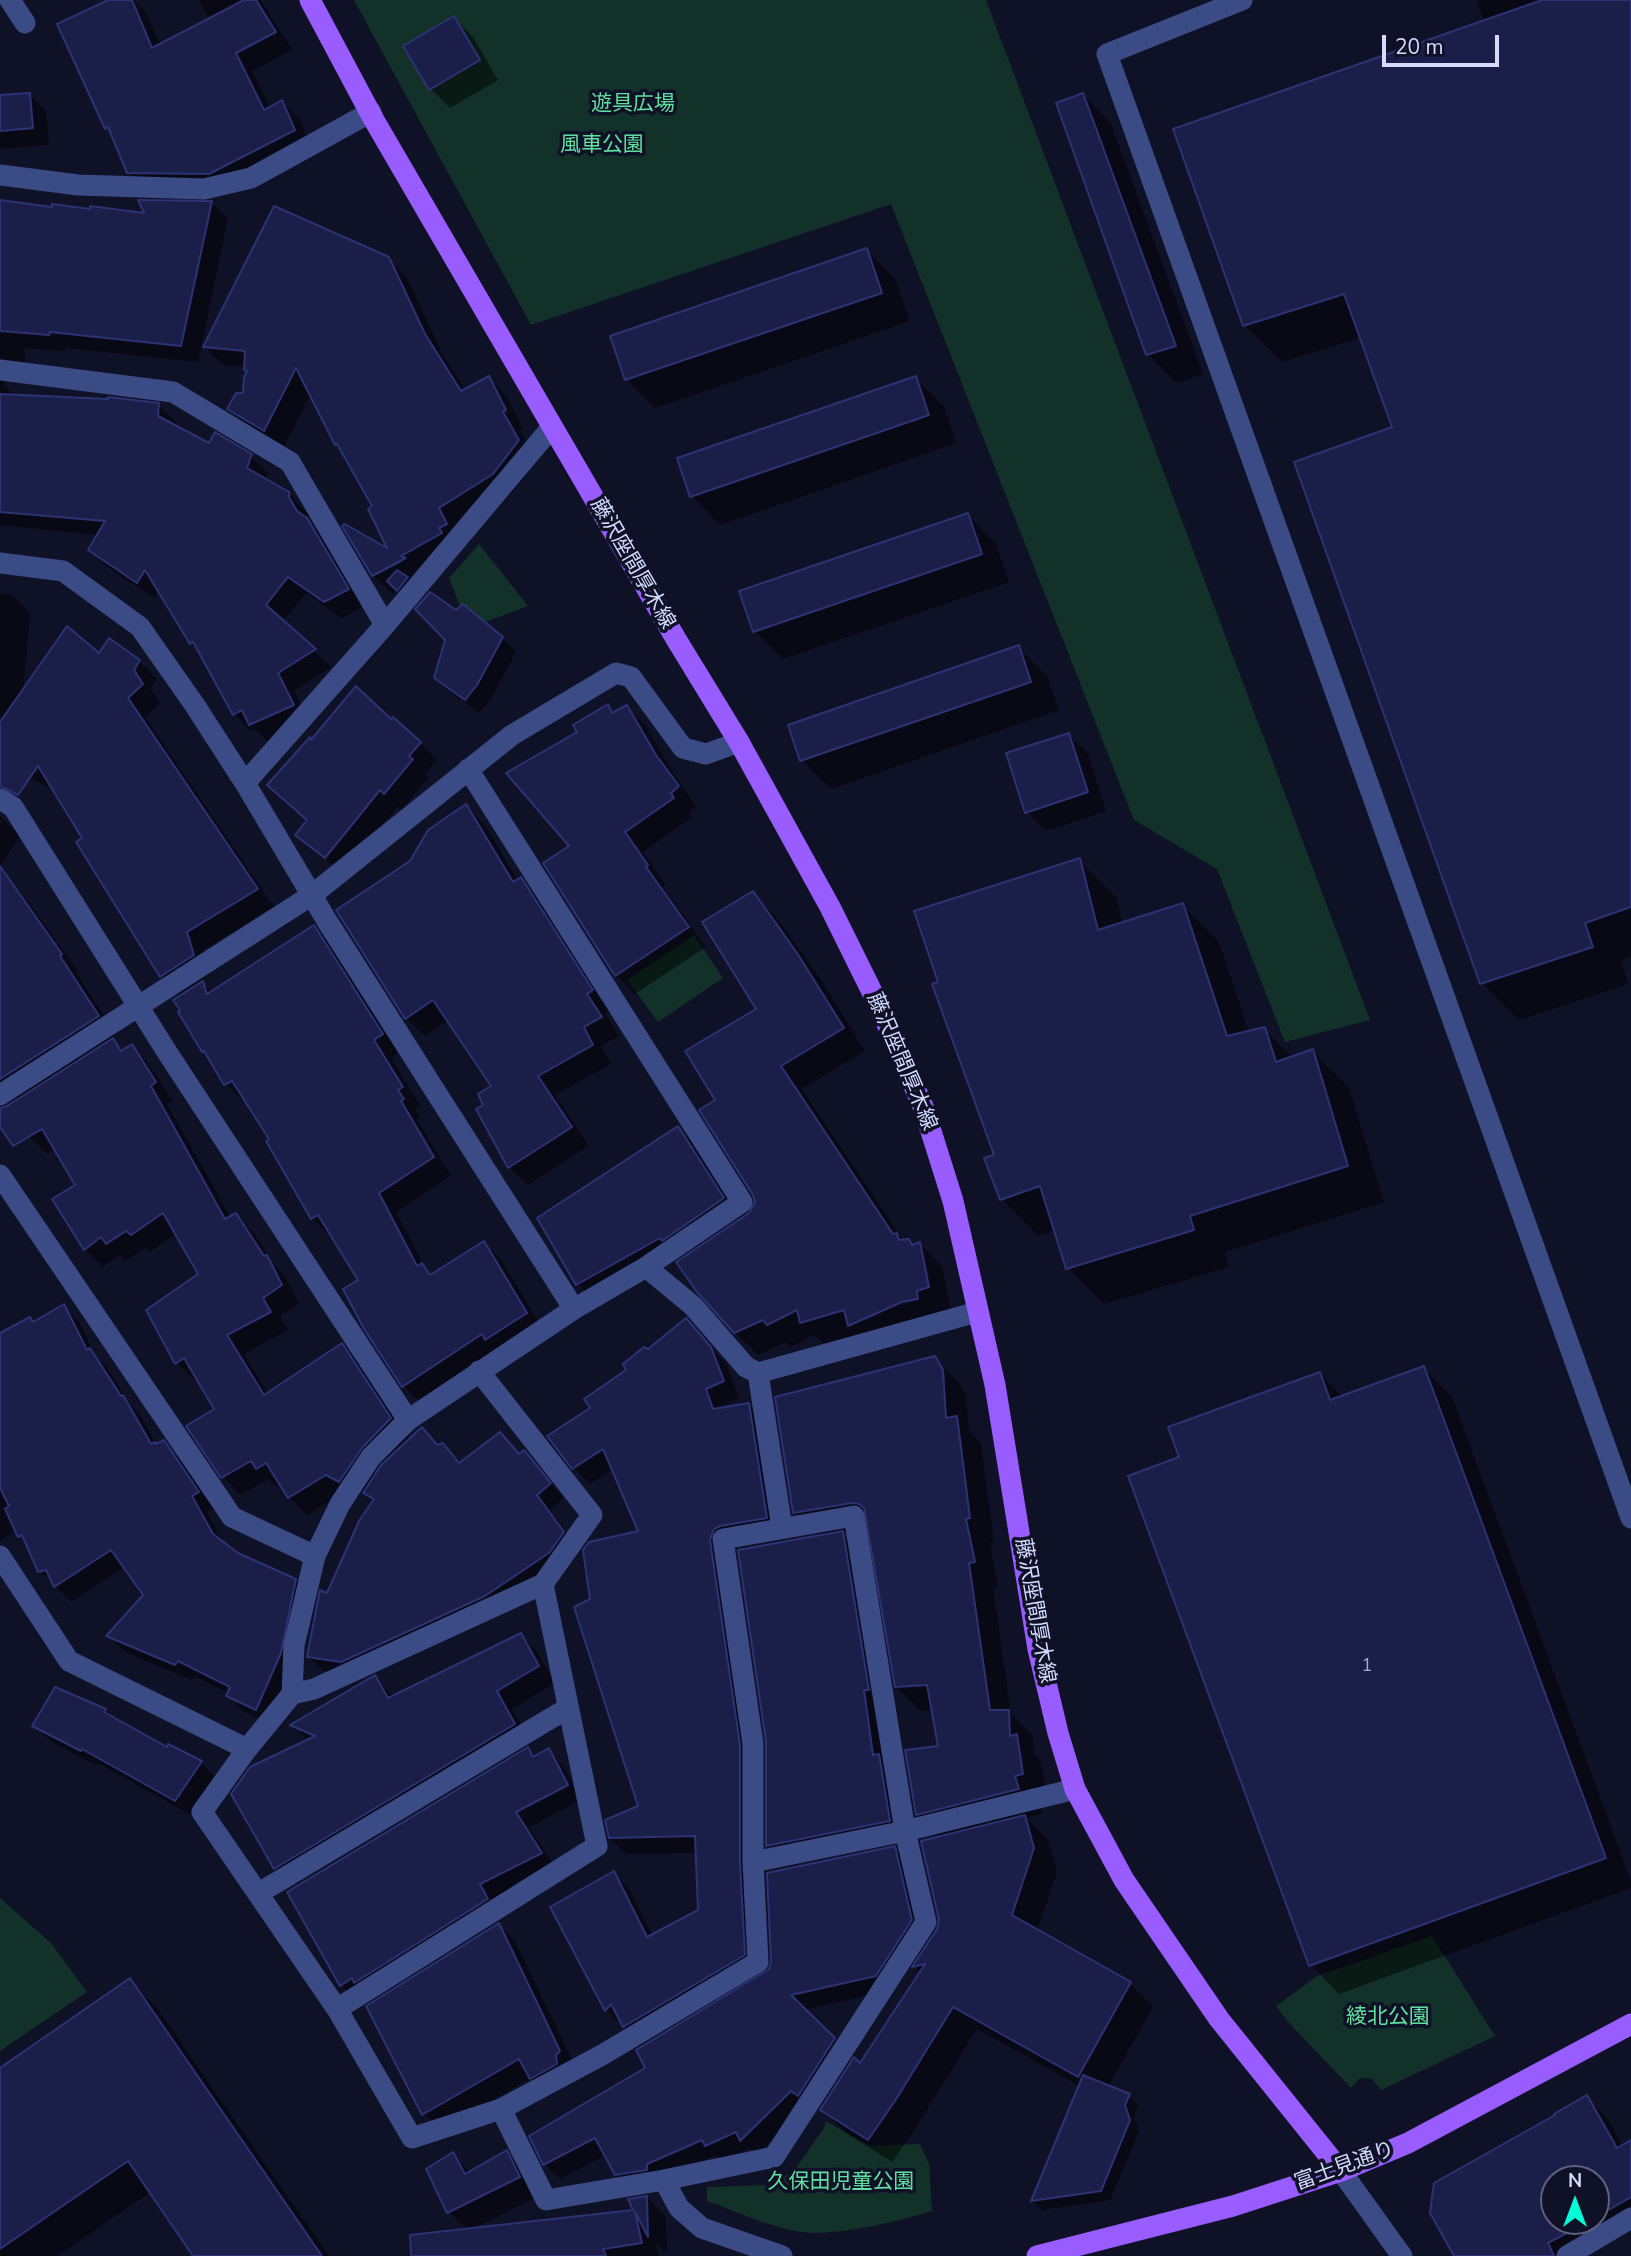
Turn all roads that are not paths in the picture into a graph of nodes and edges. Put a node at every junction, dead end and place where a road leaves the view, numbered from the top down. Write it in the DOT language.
graph roads {
  1 [pos="10,0"];
  2 [pos="310,0"];
  3 [pos="1242,0"];
  4 [pos="1194,9"];
  5 [pos="25,23"];
  6 [pos="371,112"];
  7 [pos="0,175"];
  8 [pos="0,370"];
  9 [pos="552,427"];
  10 [pos="0,563"];
  11 [pos="385,625"];
  12 [pos="739,742"];
  13 [pos="468,769"];
  14 [pos="245,783"];
  15 [pos="0,799"];
  16 [pos="312,895"];
  17 [pos="140,1006"];
  18 [pos="0,1095"];
  19 [pos="0,1175"];
  20 [pos="646,1267"];
  21 [pos="574,1309"];
  22 [pos="977,1312"];
  23 [pos="479,1371"];
  24 [pos="758,1373"];
  25 [pos="408,1420"];
  26 [pos="1631,1518"];
  27 [pos="782,1528"];
  28 [pos="0,1556"];
  29 [pos="316,1556"];
  30 [pos="543,1584"];
  31 [pos="292,1694"];
  32 [pos="568,1709"];
  33 [pos="247,1749"];
  34 [pos="1075,1788"];
  35 [pos="905,1831"];
  36 [pos="753,1862"];
  37 [pos="259,1893"];
  38 [pos="337,2009"];
  39 [pos="1631,2024"];
  40 [pos="501,2109"];
  41 [pos="1341,2171"];
  42 [pos="664,2180"];
  43 [pos="1631,2218"];
  44 [pos="782,2256"];
  45 [pos="1037,2256"];
  46 [pos="1402,2256"];
  47 [pos="1567,2256"];
  1 -- 5 [label="street"];
  2 -- 6 [label="main road, 藤沢座間厚木線"];
  3 -- 4 [label="street"];
  4 -- 26 [label="street"];
  6 -- 7 [label="street"];
  6 -- 9 [label="main road, 藤沢座間厚木線"];
  8 -- 11 [label="street"];
  9 -- 11 [label="street"];
  9 -- 12 [label="main road, 藤沢座間厚木線"];
  10 -- 14 [label="street"];
  11 -- 14 [label="street"];
  12 -- 13 [label="street"];
  12 -- 22 [label="main road, 藤沢座間厚木線"];
  13 -- 16 [label="street"];
  13 -- 20 [label="street"];
  14 -- 16 [label="street"];
  15 -- 17 [label="street"];
  16 -- 17 [label="street"];
  16 -- 21 [label="street"];
  17 -- 18 [label="street"];
  17 -- 25 [label="street"];
  19 -- 29 [label="street"];
  20 -- 21 [label="street"];
  20 -- 24 [label="street"];
  21 -- 23 [label="street"];
  22 -- 24 [label="street"];
  22 -- 34 [label="main road, 藤沢座間厚木線"];
  23 -- 25 [label="street"];
  23 -- 30 [label="street"];
  24 -- 27 [label="street"];
  25 -- 29 [label="street"];
  27 -- 35 [label="street"];
  27 -- 36 [label="street"];
  28 -- 33 [label="street"];
  29 -- 31 [label="street"];
  30 -- 31 [label="street"];
  30 -- 32 [label="street"];
  31 -- 33 [label="street"];
  32 -- 37 [label="street"];
  32 -- 38 [label="street"];
  33 -- 37 [label="street"];
  34 -- 35 [label="street"];
  34 -- 41 [label="main road, 藤沢座間厚木線"];
  35 -- 36 [label="street"];
  35 -- 42 [label="street"];
  36 -- 40 [label="street"];
  37 -- 38 [label="street"];
  38 -- 40 [label="street"];
  39 -- 41 [label="main road, 富士見通り"];
  40 -- 42 [label="street"];
  41 -- 45 [label="main road, 富士見通り"];
  41 -- 46 [label="street"];
  42 -- 44 [label="street"];
  43 -- 47 [label="street"];
}
